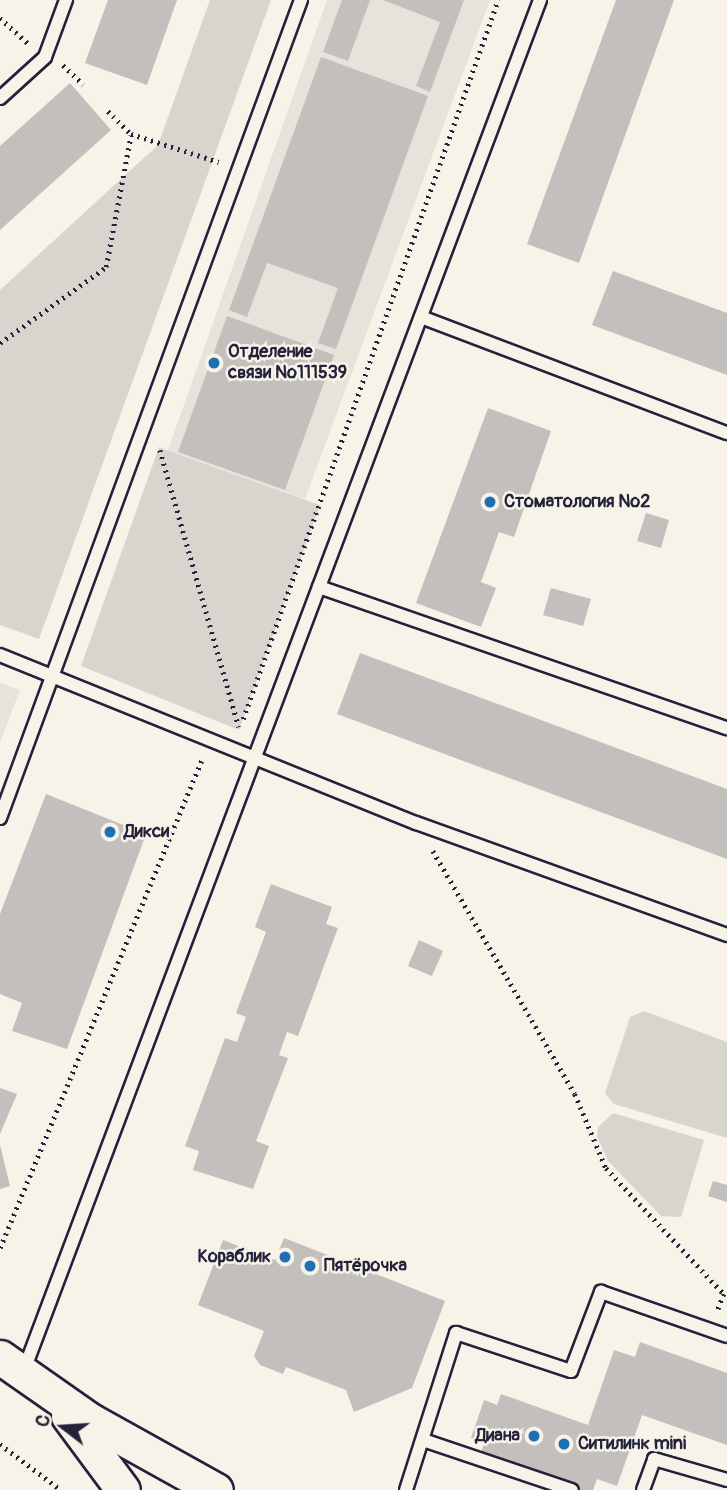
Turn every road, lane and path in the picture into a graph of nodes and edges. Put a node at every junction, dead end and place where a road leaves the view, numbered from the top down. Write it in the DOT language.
graph roads {
  1 [pos="66,0"];
  2 [pos="301,0"];
  3 [pos="498,0"];
  4 [pos="540,0"];
  5 [pos="0,98"];
  6 [pos="108,111"];
  7 [pos="131,134"];
  8 [pos="239,168"];
  9 [pos="421,317"];
  10 [pos="0,343"];
  11 [pos="727,433"];
  12 [pos="159,447"];
  13 [pos="319,587"];
  14 [pos="0,655"];
  15 [pos="53,674"];
  16 [pos="227,725"];
  17 [pos="727,728"];
  18 [pos="239,730"];
  19 [pos="211,739"];
  20 [pos="255,756"];
  21 [pos="0,818"];
  22 [pos="416,823"];
  23 [pos="727,935"];
  24 [pos="0,1248"];
  25 [pos="710,1330"];
  26 [pos="727,1336"];
  27 [pos="11,1366"];
  28 [pos="423,1440"];
  29 [pos="0,1444"];
  30 [pos="727,1480"];
  31 [pos="61,1490"];
  32 [pos="123,1490"];
  33 [pos="216,1490"];
  34 [pos="407,1490"];
  35 [pos="572,1490"];
  36 [pos="643,1490"];
  1 -- 5 [label="lane"];
  2 -- 8 [label="lane"];
  3 -- 18 [label="path"];
  4 -- 9 [label="lane"];
  6 -- 7 [label="path"];
  7 -- 8 [label="path"];
  7 -- 10 [label="path"];
  8 -- 15 [label="lane"];
  9 -- 11 [label="lane"];
  9 -- 13 [label="lane"];
  12 -- 18 [label="path"];
  13 -- 17 [label="lane"];
  13 -- 20 [label="lane"];
  14 -- 15 [label="lane"];
  15 -- 19 [label="lane"];
  15 -- 21 [label="lane"];
  16 -- 18 [label="path"];
  18 -- 19 [label="path"];
  19 -- 20 [label="lane"];
  19 -- 24 [label="path"];
  20 -- 22 [label="lane"];
  20 -- 27 [label="lane"];
  22 -- 23 [label="lane"];
  22 -- 25 [label="path"];
  25 -- 26 [label="lane"];
  25 -- 28 [label="lane"];
  27 -- 32 [label="street"];
  27 -- 33 [label="street"];
  28 -- 34 [label="lane"];
  28 -- 35 [label="lane"];
  29 -- 31 [label="path"];
  30 -- 36 [label="lane"];
}
